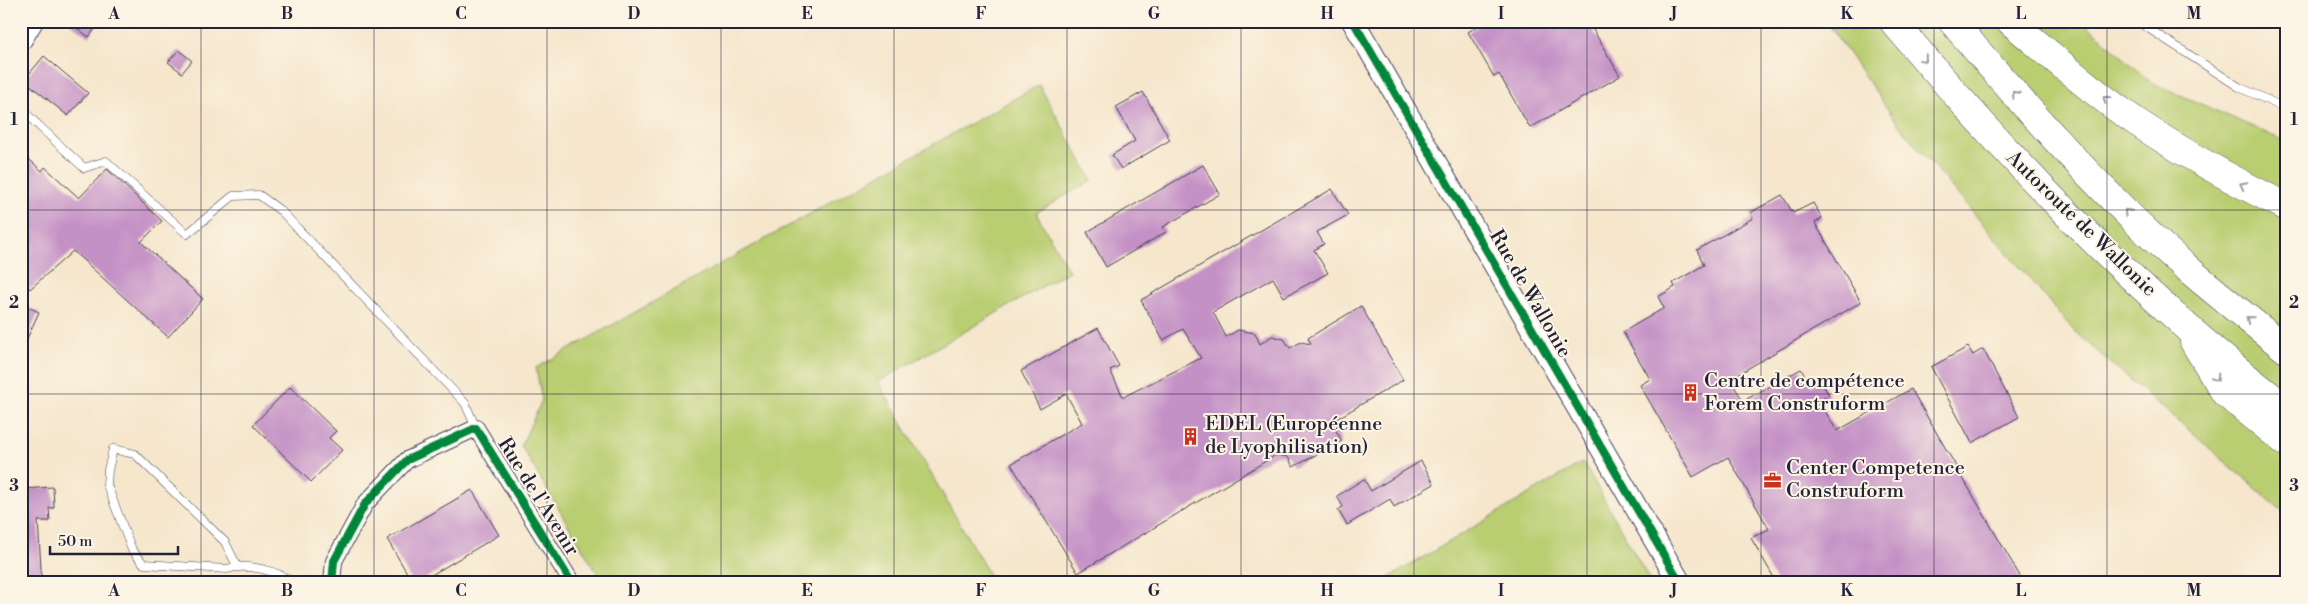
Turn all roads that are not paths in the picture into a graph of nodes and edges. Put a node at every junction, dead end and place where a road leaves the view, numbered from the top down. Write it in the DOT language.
graph roads {
  1 [pos="32,21"];
  2 [pos="1353,21"];
  3 [pos="1893,21"];
  4 [pos="1952,21"];
  5 [pos="2010,21"];
  6 [pos="2137,21"];
  7 [pos="21,39"];
  8 [pos="21,108"];
  9 [pos="2287,109"];
  10 [pos="2287,206"];
  11 [pos="2181,321"];
  12 [pos="2287,350"];
  13 [pos="2287,409"];
  14 [pos="476,428"];
  15 [pos="2287,443"];
  16 [pos="237,566"];
  17 [pos="293,583"];
  18 [pos="332,583"];
  19 [pos="572,583"];
  20 [pos="1680,583"];
  1 -- 7 [label="street"];
  2 -- 20 [label="street, Rue de Wallonie"];
  3 -- 11 [label="highway, Autoroute de Wallonie, one-way"];
  12 -- 4 [label="highway, Autoroute de Wallonie, one-way"];
  10 -- 5 [label="highway, one-way"];
  6 -- 9 [label="lane"];
  8 -- 14 [label="lane"];
  11 -- 13 [label="highway, Autoroute de Wallonie"];
  11 -- 15 [label="highway, one-way"];
  14 -- 18 [label="street"];
  14 -- 19 [label="street, Rue de l'Avenir"];
  16 -- 16 [label="lane"];
  16 -- 17 [label="lane"];
}
